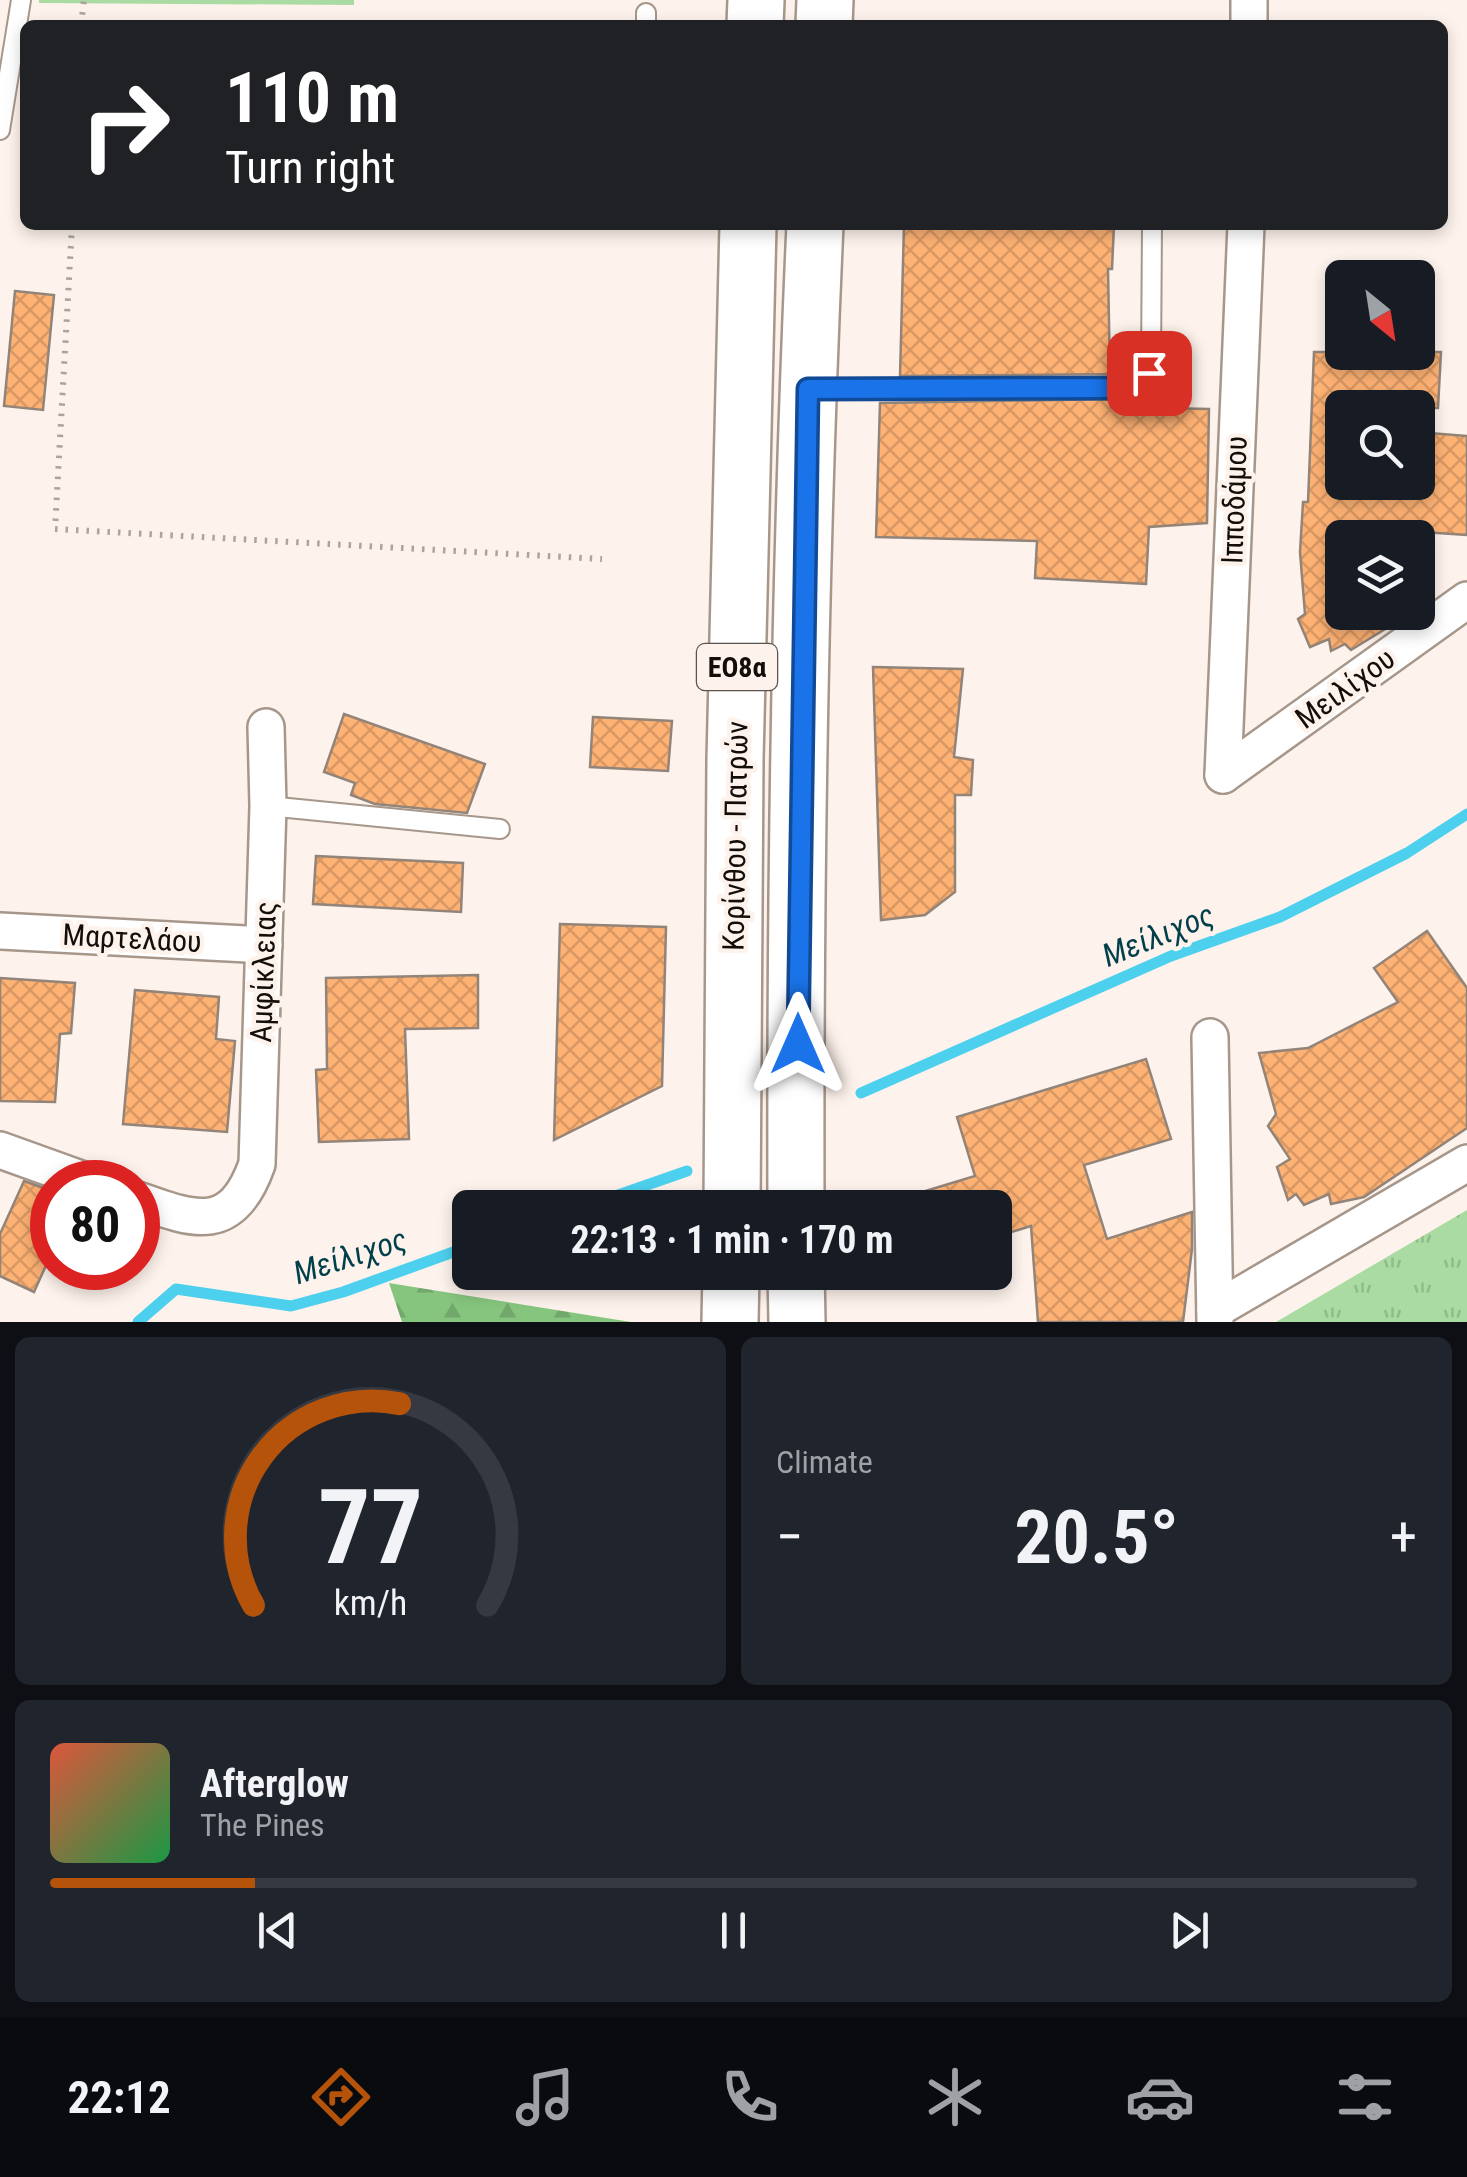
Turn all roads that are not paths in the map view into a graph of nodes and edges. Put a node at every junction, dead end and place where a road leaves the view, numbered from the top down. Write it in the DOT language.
graph roads {
  1 [pos="21,0"];
  2 [pos="0,130"];
  3 [pos="748,230"];
  4 [pos="815,230"];
  5 [pos="1152,230"];
  6 [pos="1246,230"];
  7 [pos="808,389"];
  8 [pos="1467,600"];
  9 [pos="266,727"];
  10 [pos="1223,775"];
  11 [pos="268,806"];
  12 [pos="500,829"];
  13 [pos="0,931"];
  14 [pos="264,945"];
  15 [pos="1210,1037"];
  16 [pos="0,1150"];
  17 [pos="30,1161"];
  18 [pos="1467,1163"];
  19 [pos="796,1184"];
  20 [pos="732,1190"];
  21 [pos="160,1207"];
  22 [pos="731,1290"];
  23 [pos="796,1290"];
  24 [pos="1215,1316"];
  25 [pos="730,1322"];
  26 [pos="796,1322"];
  1 -- 2 [label="lane"];
  3 -- 20 [label="highway, Κορίνθου - Πατρών / ΕΟ8α"];
  4 -- 7 [label="highway, ΕΟ8α"];
  5 -- 7 [label="lane"];
  6 -- 10 [label="street, Ιπποδάμου"];
  7 -- 19 [label="highway, ΕΟ8α"];
  8 -- 10 [label="street, Μειλίχου"];
  9 -- 11 [label="street, Αμφίκλειας"];
  11 -- 12 [label="lane"];
  11 -- 14 [label="street, Αμφίκλειας"];
  13 -- 14 [label="street, Μαρτελάου"];
  14 -- 21 [label="street, Αμφίκλειας"];
  15 -- 24 [label="street"];
  16 -- 17 [label="street"];
  18 -- 24 [label="street"];
  22 -- 25 [label="highway"];
  23 -- 26 [label="highway"];
}
